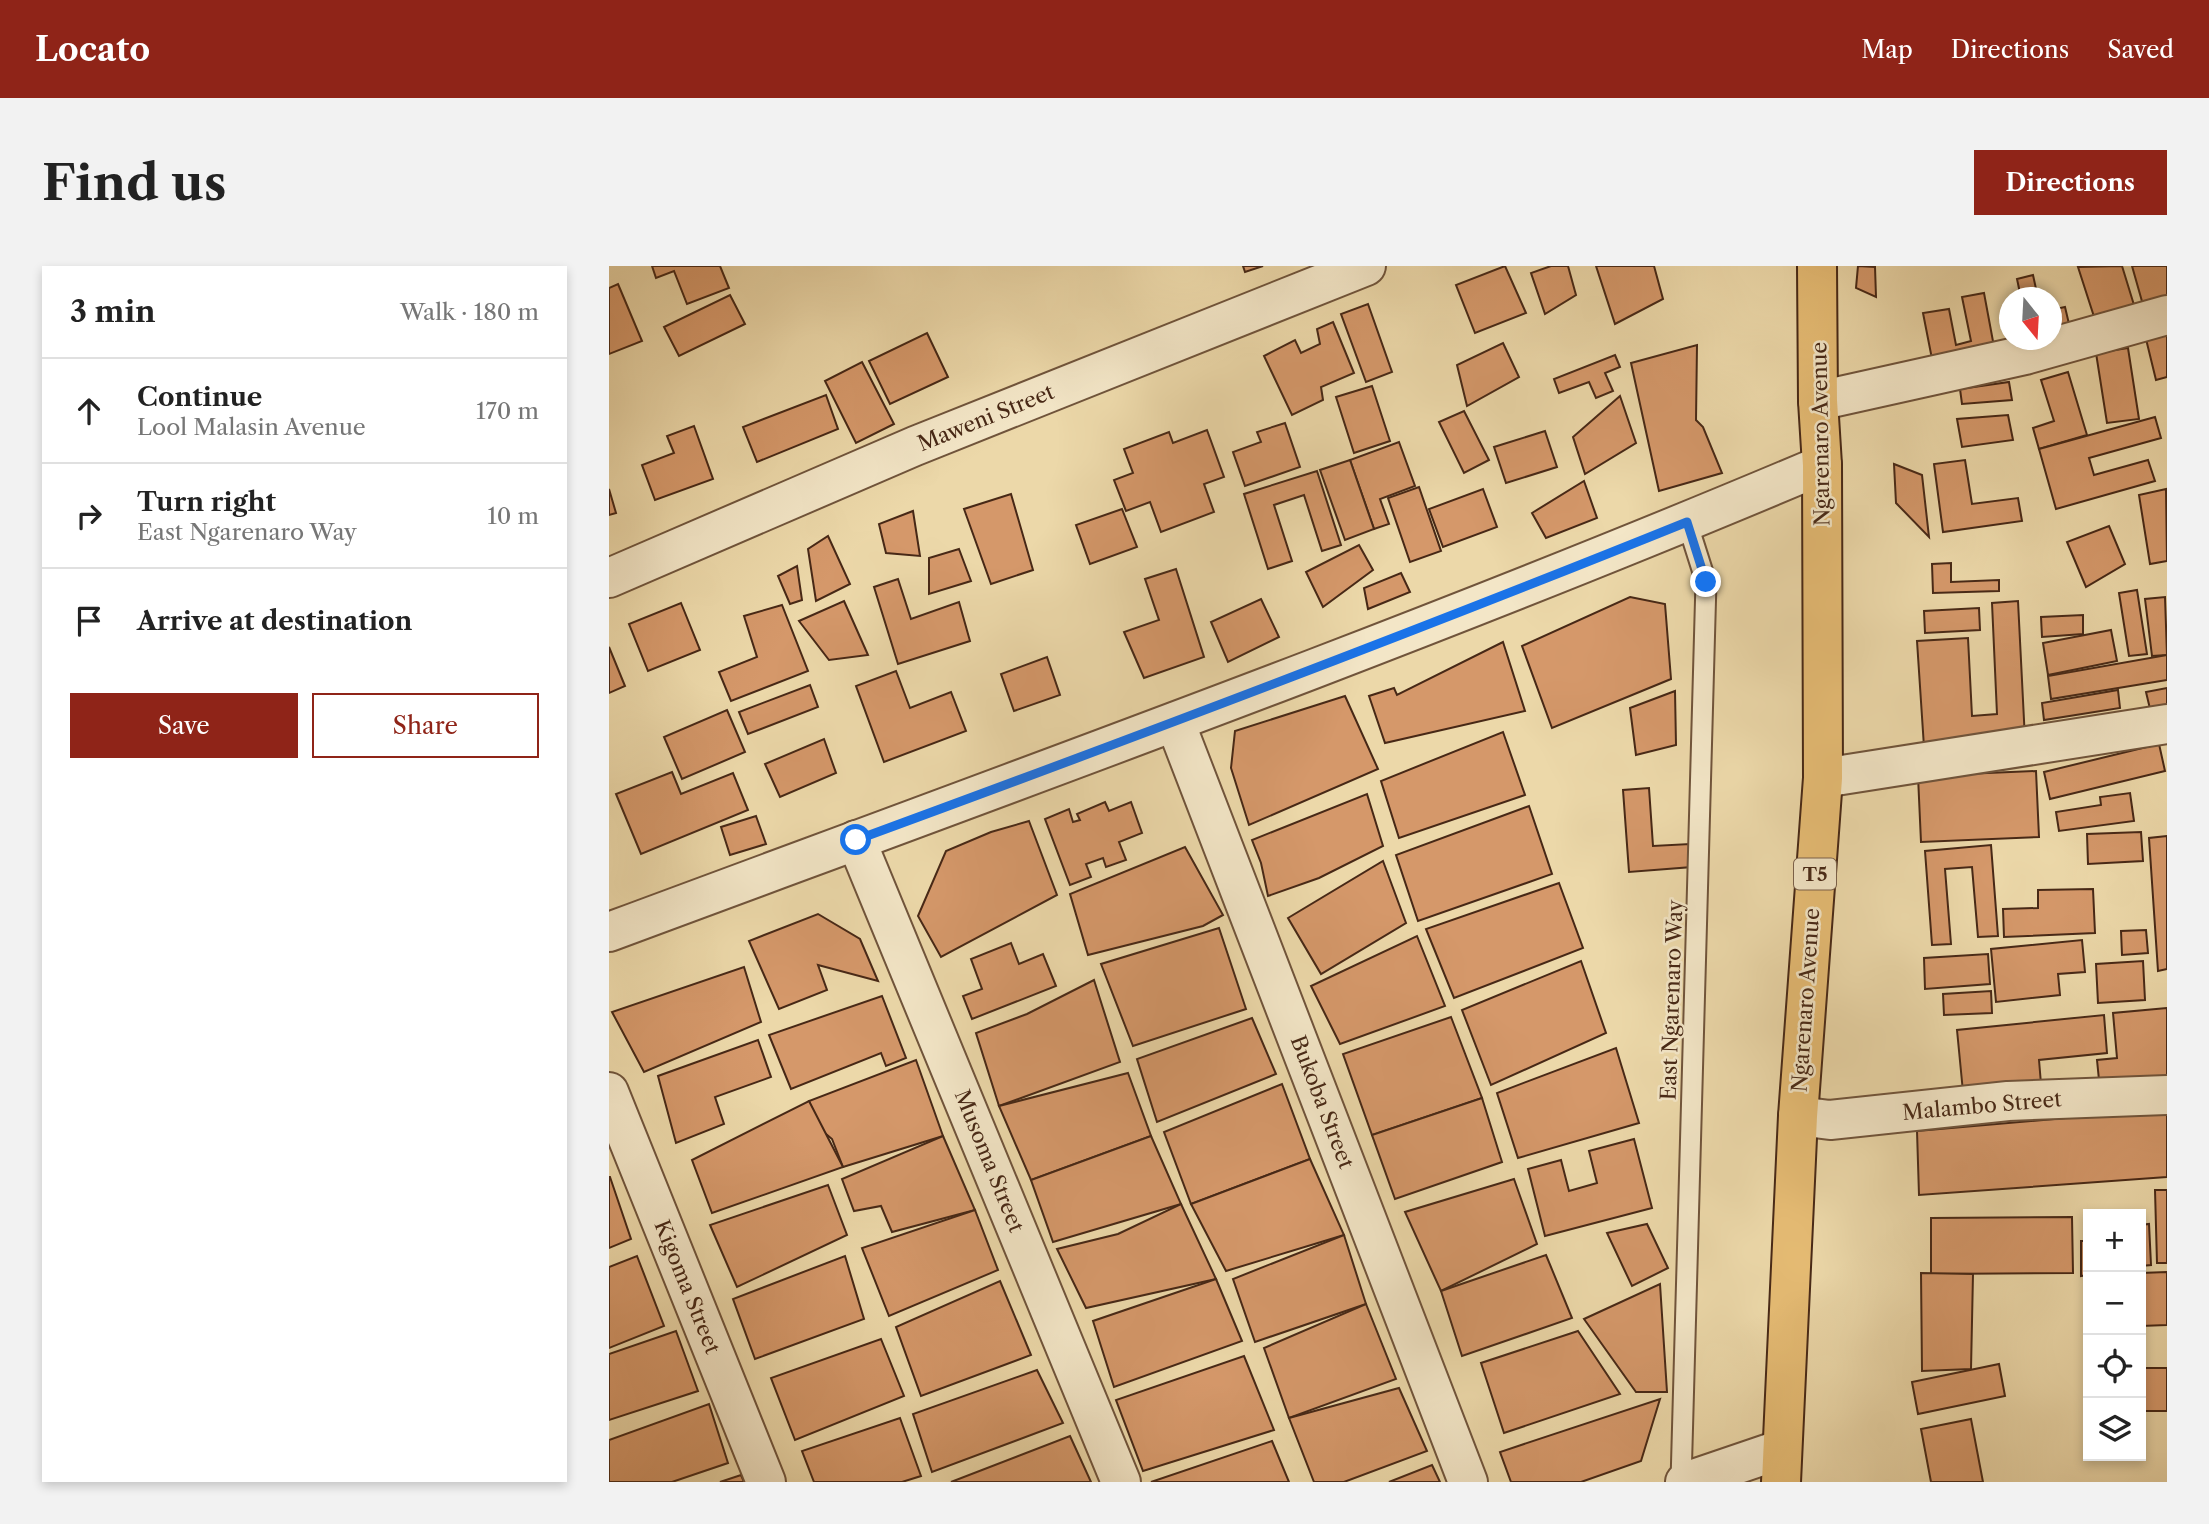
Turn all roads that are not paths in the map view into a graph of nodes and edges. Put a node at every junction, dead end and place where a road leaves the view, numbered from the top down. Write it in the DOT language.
graph roads {
  1 [pos="1366,266"];
  2 [pos="1817,266"];
  3 [pos="2167,315"];
  4 [pos="1818,401"];
  5 [pos="1822,465"];
  6 [pos="1687,522"];
  7 [pos="609,578"];
  8 [pos="1175,722"];
  9 [pos="2167,724"];
  10 [pos="1822,778"];
  11 [pos="856,840"];
  12 [pos="609,932"];
  13 [pos="609,1092"];
  14 [pos="2167,1095"];
  15 [pos="1798,1116"];
  16 [pos="1782,1466"];
  17 [pos="766,1482"];
  18 [pos="1121,1482"];
  19 [pos="1468,1482"];
  20 [pos="1683,1482"];
  1 -- 7 [label="street, Maweni Street"];
  2 -- 4 [label="highway, Ngarenaro Avenue / T5"];
  3 -- 4 [label="street"];
  4 -- 5 [label="highway, Ngarenaro Avenue / T5"];
  5 -- 6 [label="street"];
  5 -- 10 [label="highway, Ngarenaro Avenue / T5"];
  6 -- 8 [label="street"];
  6 -- 20 [label="lane, East Ngarenaro Way"];
  8 -- 11 [label="street"];
  8 -- 19 [label="street, Bukoba Street"];
  9 -- 10 [label="street"];
  10 -- 15 [label="highway, Ngarenaro Avenue / T5"];
  11 -- 12 [label="street"];
  11 -- 18 [label="street, Musoma Street"];
  13 -- 17 [label="street, Kigoma Street"];
  14 -- 15 [label="street, Malambo Street"];
  15 -- 16 [label="highway, Ngarenaro Avenue / T5"];
  16 -- 20 [label="street"];
}
